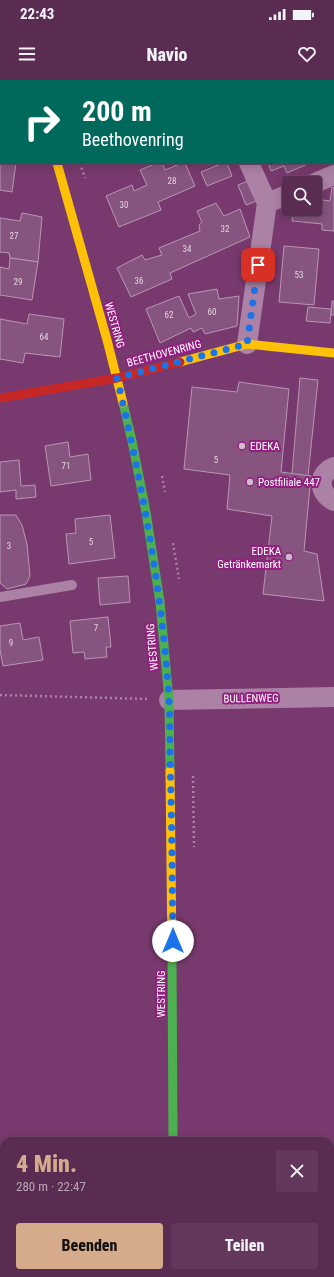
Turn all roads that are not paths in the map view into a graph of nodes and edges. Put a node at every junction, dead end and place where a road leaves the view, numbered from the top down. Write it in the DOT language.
graph roads {
  1 [pos="57,164"];
  2 [pos="249,164"];
  3 [pos="334,175"];
  4 [pos="322,180"];
  5 [pos="282,197"];
  6 [pos="267,203"];
  7 [pos="247,344"];
  8 [pos="334,353"];
  9 [pos="117,378"];
  10 [pos="0,398"];
  11 [pos="334,467"];
  12 [pos="334,501"];
  13 [pos="72,585"];
  14 [pos="0,597"];
  15 [pos="334,697"];
  16 [pos="169,700"];
  17 [pos="173,1137"];
  1 -- 9 [label="street, WESTRING"];
  2 -- 6 [label="street"];
  3 -- 4 [label="street"];
  5 -- 6 [label="street"];
  6 -- 7 [label="street"];
  7 -- 8 [label="street, BEETHOVENRING"];
  7 -- 9 [label="street, BEETHOVENRING"];
  9 -- 10 [label="street, BEETHOVENRING"];
  9 -- 16 [label="street, WESTRING"];
  11 -- 12 [label="street"];
  13 -- 14 [label="lane"];
  15 -- 16 [label="street, BULLENWEG"];
  16 -- 17 [label="street, WESTRING"];
}
